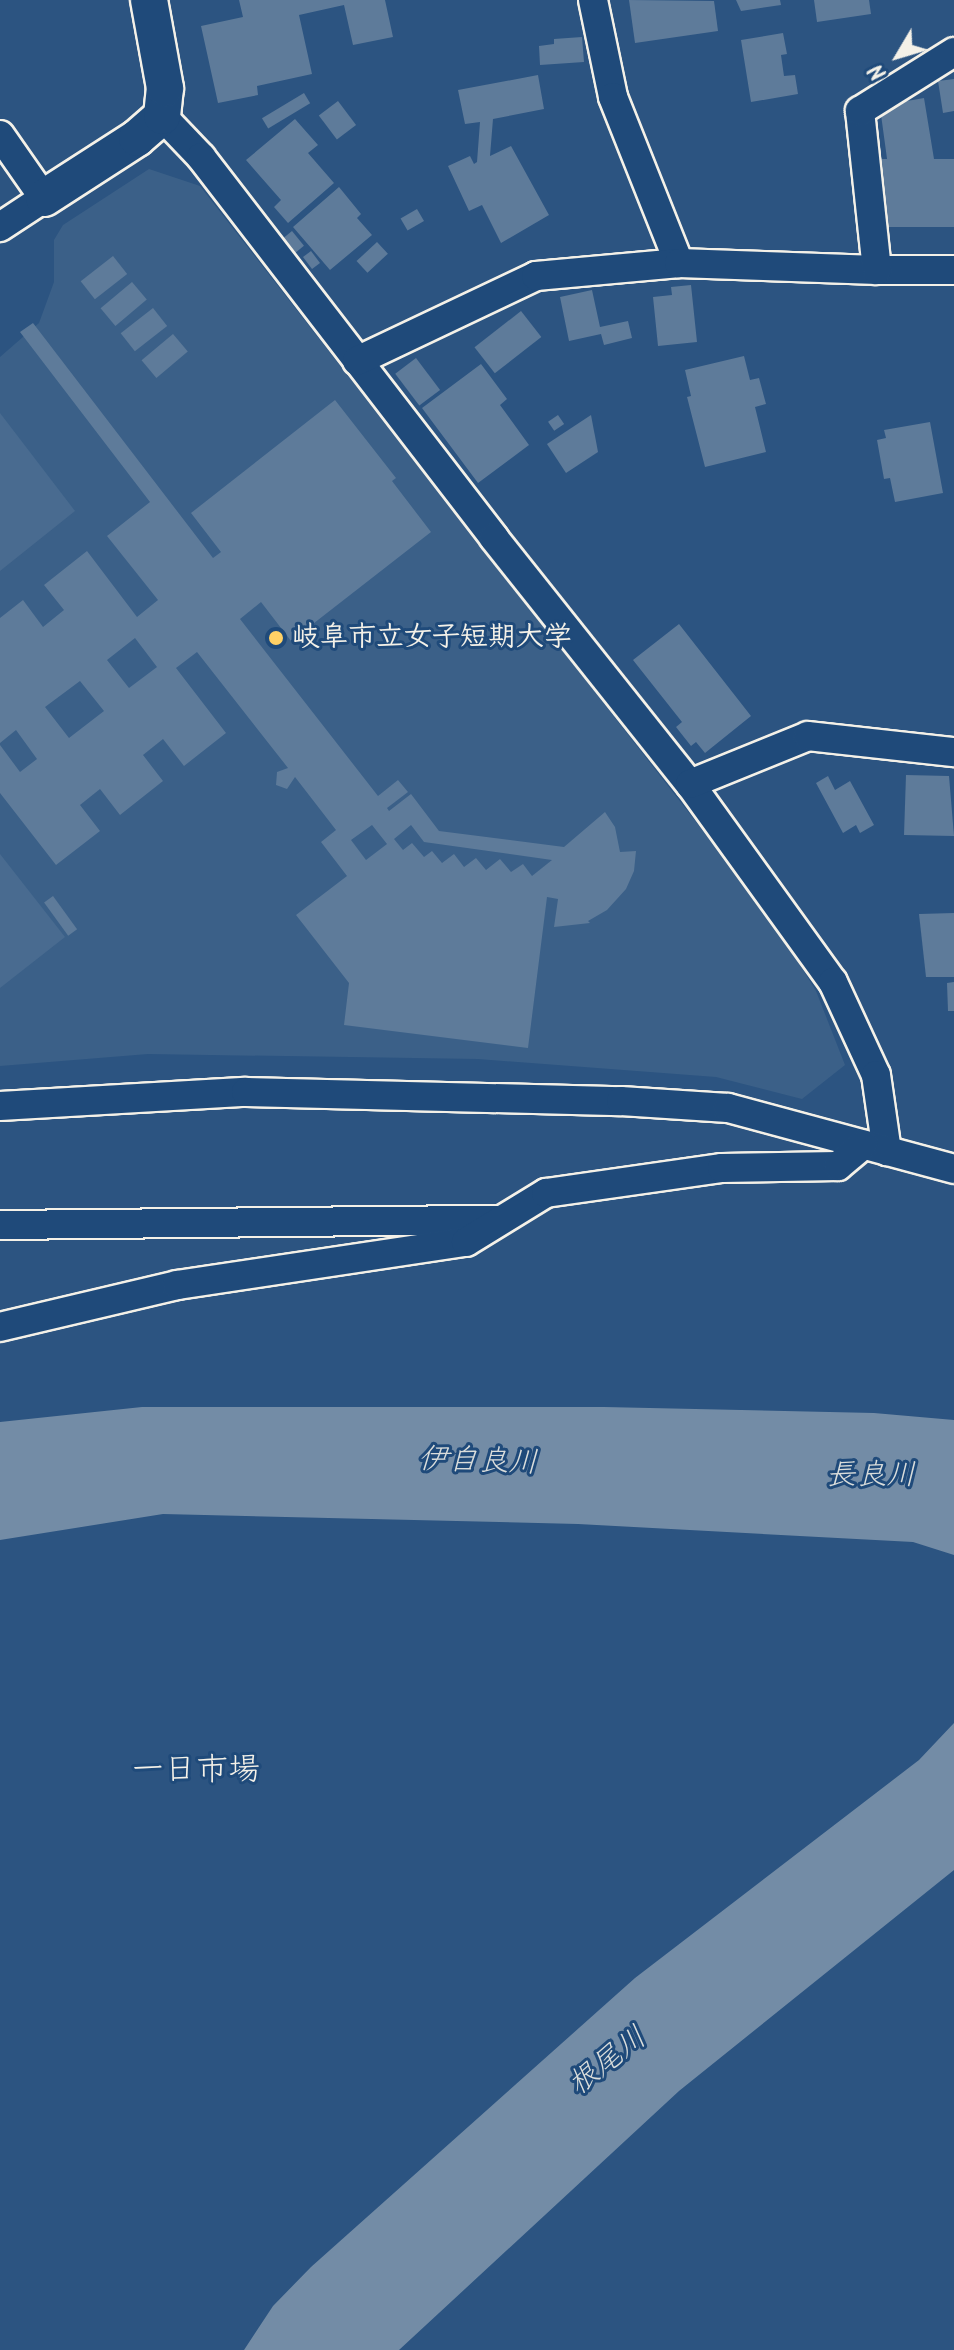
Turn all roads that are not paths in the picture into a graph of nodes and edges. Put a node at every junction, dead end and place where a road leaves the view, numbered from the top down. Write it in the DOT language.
graph roads {
  1 [pos="149,0"];
  2 [pos="593,0"];
  3 [pos="954,52"];
  4 [pos="162,116"];
  5 [pos="0,135"];
  6 [pos="44,198"];
  7 [pos="0,227"];
  8 [pos="679,263"];
  9 [pos="877,270"];
  10 [pos="954,270"];
  11 [pos="357,361"];
  12 [pos="954,752"];
  13 [pos="690,784"];
  14 [pos="0,1106"];
  15 [pos="875,1148"];
  16 [pos="954,1169"];
  17 [pos="500,1220"];
  18 [pos="0,1225"];
  19 [pos="0,1327"];
  1 -- 4 [label="street"];
  2 -- 8 [label="street"];
  3 -- 9 [label="street"];
  4 -- 6 [label="street"];
  4 -- 11 [label="street"];
  5 -- 6 [label="street"];
  6 -- 7 [label="street"];
  8 -- 9 [label="street"];
  8 -- 11 [label="street"];
  9 -- 10 [label="street"];
  11 -- 13 [label="street"];
  12 -- 13 [label="street"];
  13 -- 15 [label="street"];
  14 -- 15 [label="street"];
  15 -- 16 [label="street"];
  15 -- 17 [label="street"];
  17 -- 18 [label="street"];
  17 -- 19 [label="street"];
}
